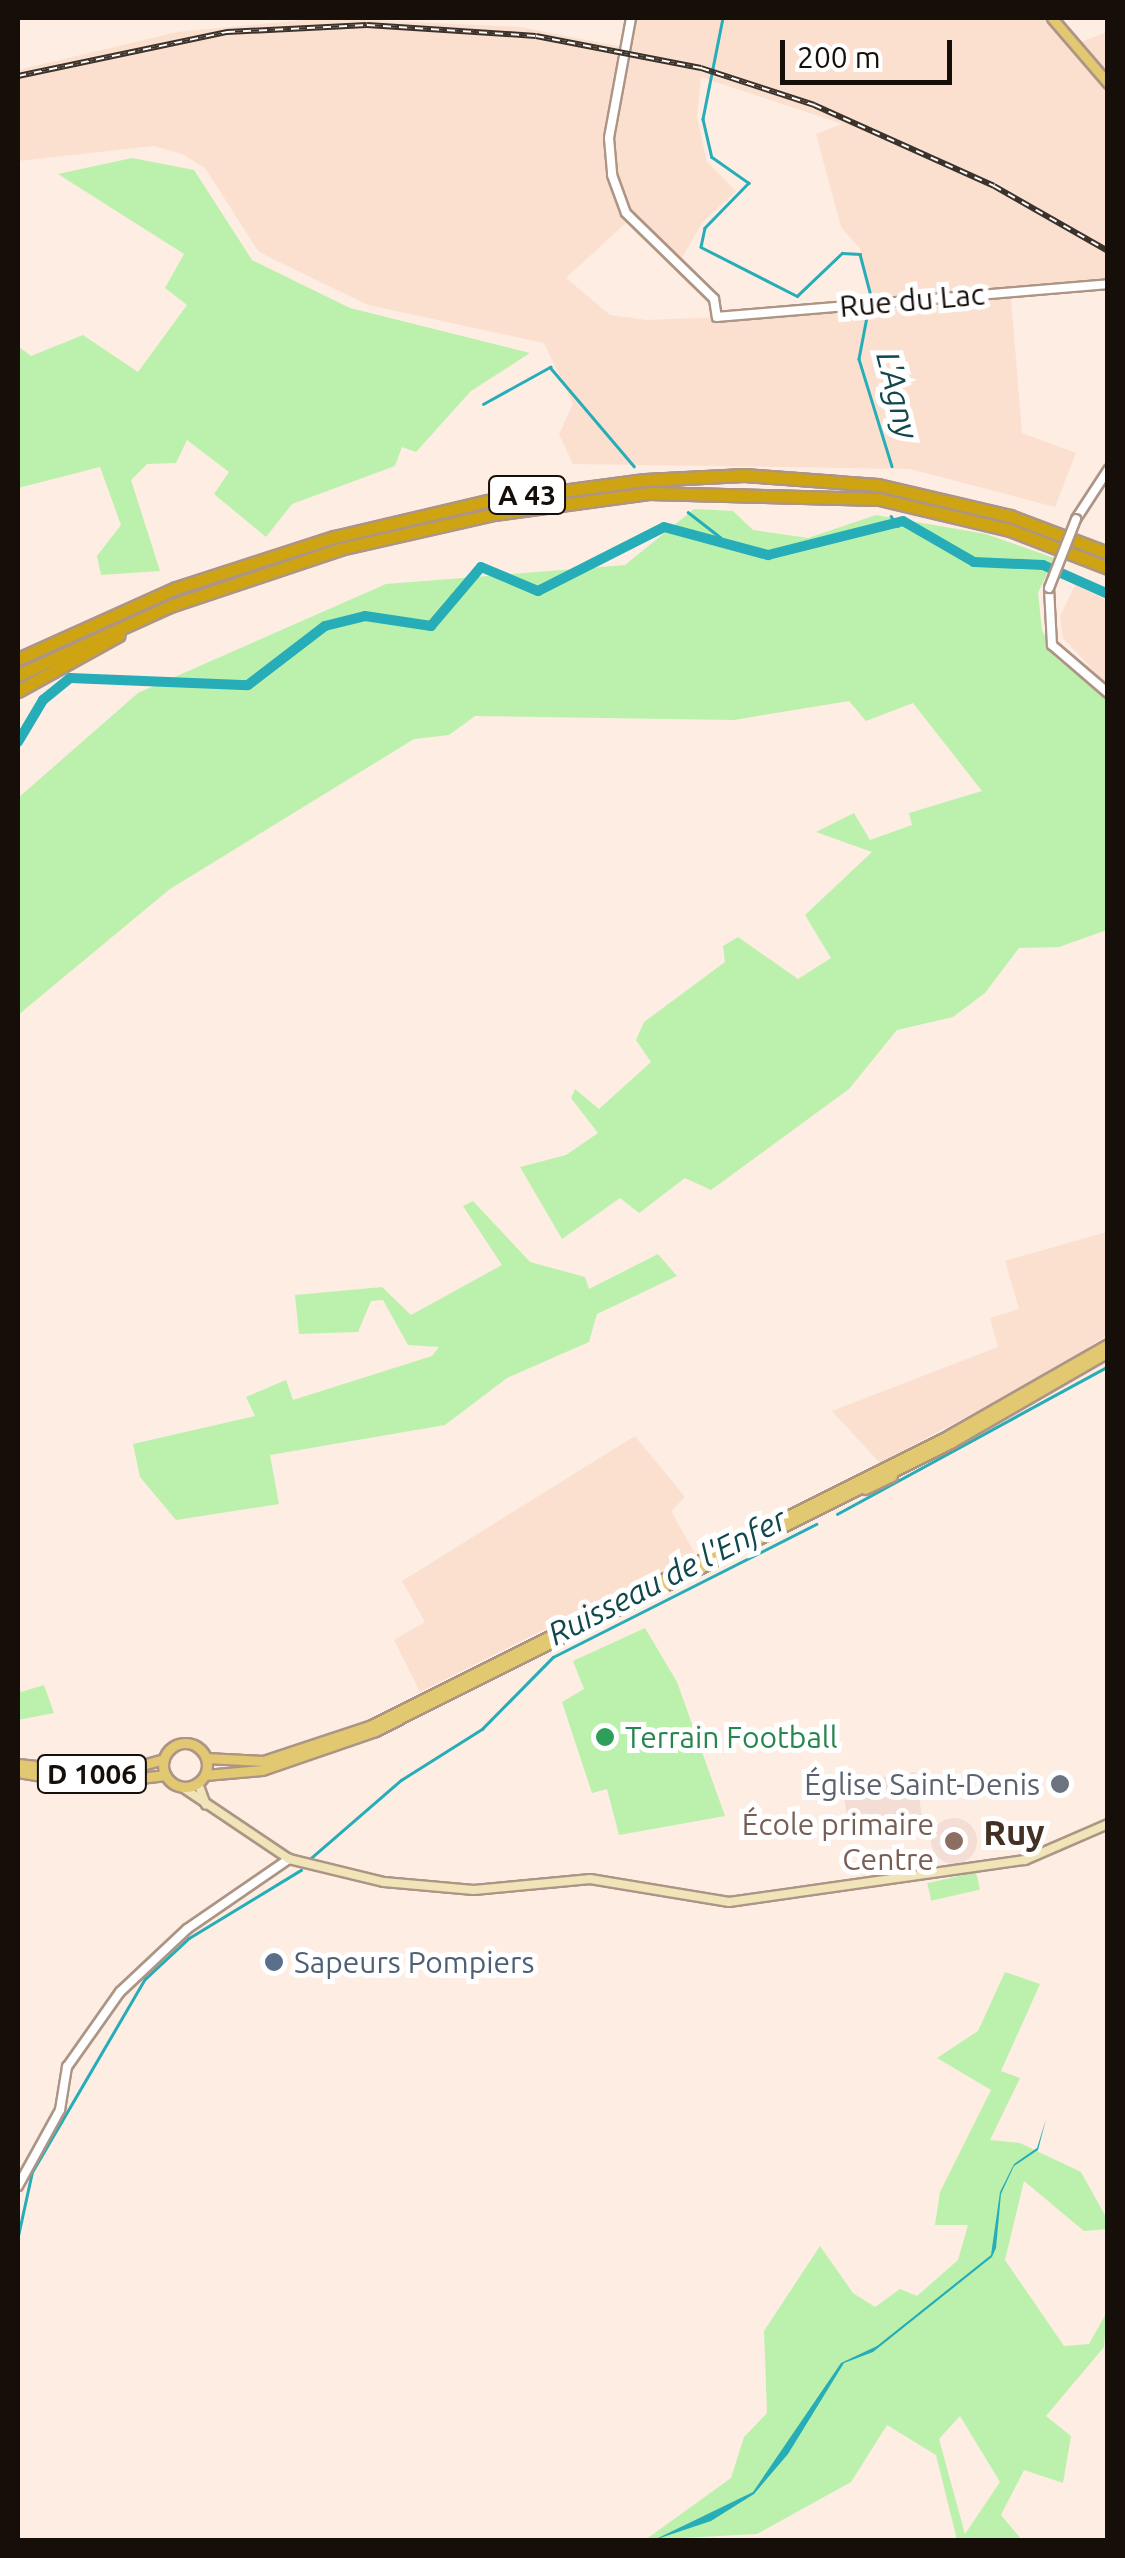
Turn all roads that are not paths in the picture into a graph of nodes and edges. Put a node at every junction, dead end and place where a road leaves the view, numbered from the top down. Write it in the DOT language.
graph roads {
  1 [pos="630,18"];
  2 [pos="1052,18"];
  3 [pos="1103,79"];
  4 [pos="1108,91"];
  5 [pos="1108,284"];
  6 [pos="1108,470"];
  7 [pos="1108,553"];
  8 [pos="1108,568"];
  9 [pos="208,592"];
  10 [pos="18,659"];
  11 [pos="18,675"];
  12 [pos="18,691"];
  13 [pos="1108,693"];
  14 [pos="1108,1344"];
  15 [pos="1108,1352"];
  16 [pos="206,1758"];
  17 [pos="164,1759"];
  18 [pos="18,1764"];
  19 [pos="18,1772"];
  20 [pos="166,1776"];
  21 [pos="202,1779"];
  22 [pos="182,1787"];
  23 [pos="1108,1824"];
  24 [pos="242,1832"];
  25 [pos="289,1859"];
  26 [pos="18,2186"];
  1 -- 5 [label="street, Rue du Lac"];
  2 -- 3 [label="main road"];
  3 -- 4 [label="main road"];
  6 -- 13 [label="street, bridge"];
  7 -- 10 [label="highway, A 43"];
  8 -- 9 [label="highway, A 43"];
  9 -- 11 [label="highway, A 43"];
  9 -- 12 [label="highway"];
  14 -- 16 [label="main road"];
  15 -- 21 [label="main road"];
  16 -- 17 [label="main road"];
  16 -- 21 [label="main road"];
  17 -- 18 [label="main road, D 1006"];
  17 -- 20 [label="main road"];
  19 -- 20 [label="main road, D 1006"];
  20 -- 22 [label="main road"];
  21 -- 22 [label="main road"];
  21 -- 24 [label="main road"];
  22 -- 24 [label="main road"];
  23 -- 25 [label="main road"];
  24 -- 25 [label="main road"];
  25 -- 26 [label="street"];
}
